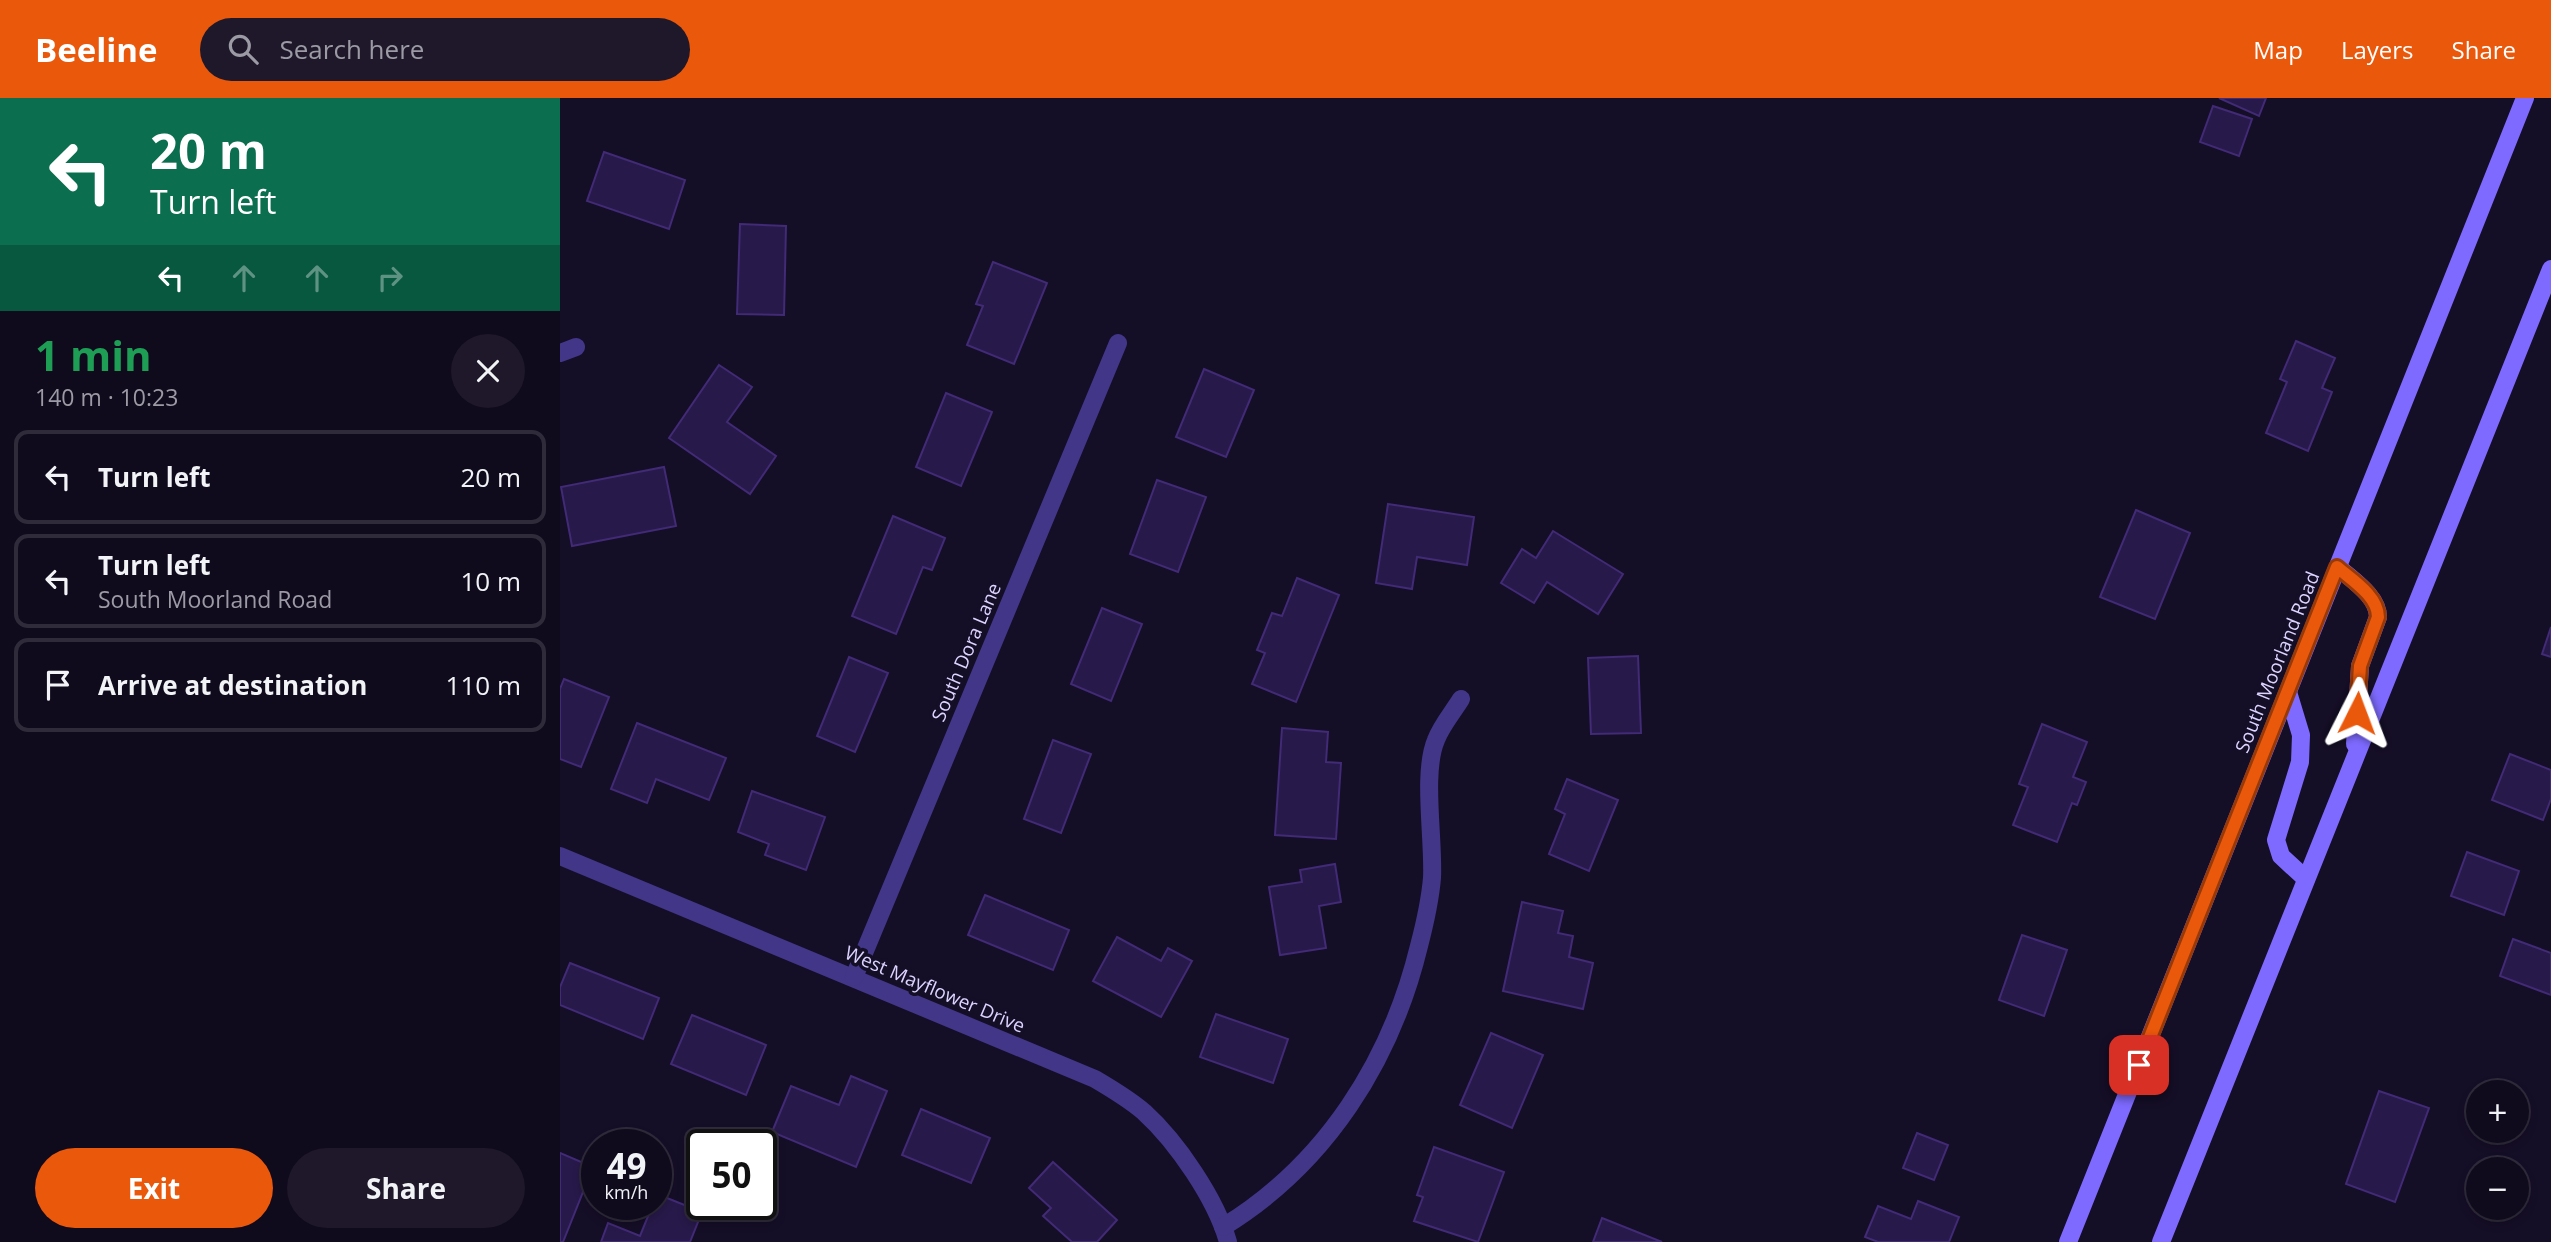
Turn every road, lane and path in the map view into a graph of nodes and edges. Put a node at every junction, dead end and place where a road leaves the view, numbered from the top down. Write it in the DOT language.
graph roads {
  1 [pos="2525,98"];
  2 [pos="2551,268"];
  3 [pos="1118,343"];
  4 [pos="2337,567"];
  5 [pos="2288,692"];
  6 [pos="1461,699"];
  7 [pos="2354,761"];
  8 [pos="560,856"];
  9 [pos="2306,879"];
  10 [pos="853,977"];
  11 [pos="1226,1234"];
  12 [pos="2068,1242"];
  13 [pos="2161,1242"];
  1 -- 4 [label="main road, South Moorland Road"];
  2 -- 7 [label="main road"];
  3 -- 10 [label="street, South Dora Lane"];
  4 -- 5 [label="main road, South Moorland Road"];
  4 -- 7 [label="main road"];
  5 -- 9 [label="main road"];
  5 -- 12 [label="main road, South Moorland Road"];
  6 -- 11 [label="street"];
  7 -- 9 [label="main road"];
  8 -- 10 [label="street, West Mayflower Drive"];
  9 -- 13 [label="main road"];
  10 -- 11 [label="street, West Mayflower Drive"];
}
